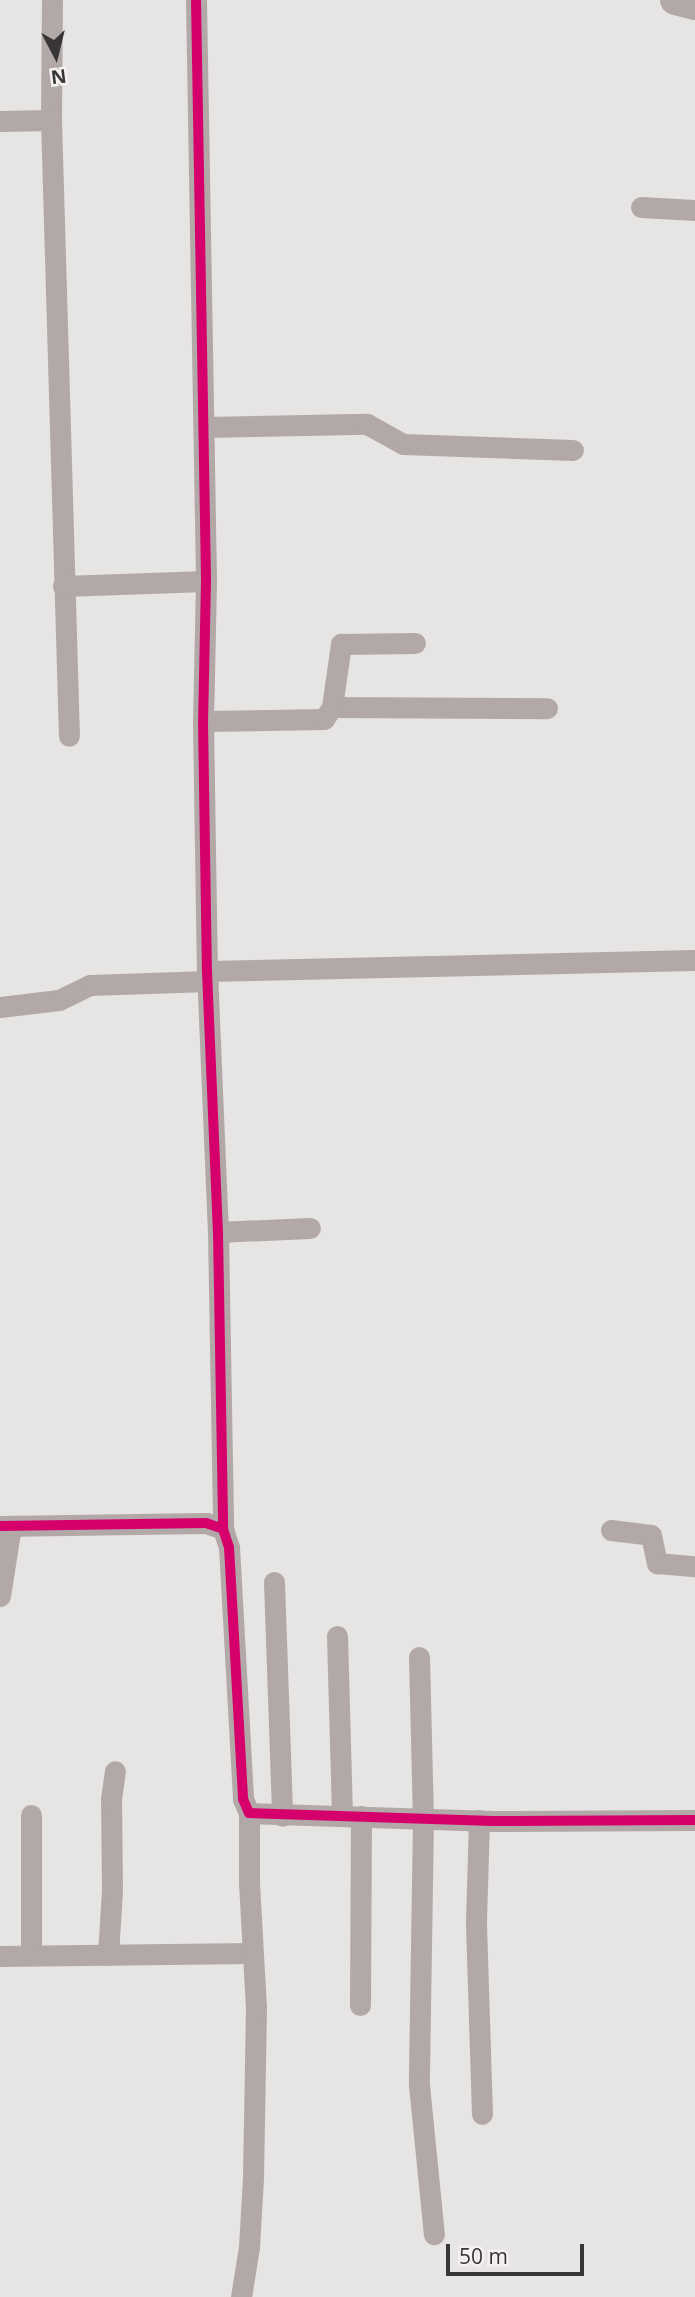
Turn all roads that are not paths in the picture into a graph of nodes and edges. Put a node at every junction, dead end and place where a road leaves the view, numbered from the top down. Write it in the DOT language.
graph roads {
  1 [pos="52,0"];
  2 [pos="196,0"];
  3 [pos="675,0"];
  4 [pos="695,5"];
  5 [pos="51,120"];
  6 [pos="0,121"];
  7 [pos="641,207"];
  8 [pos="695,210"];
  9 [pos="204,428"];
  10 [pos="573,450"];
  11 [pos="206,581"];
  12 [pos="64,586"];
  13 [pos="415,643"];
  14 [pos="332,707"];
  15 [pos="547,708"];
  16 [pos="203,721"];
  17 [pos="69,736"];
  18 [pos="695,960"];
  19 [pos="207,976"];
  20 [pos="0,1007"];
  21 [pos="310,1227"];
  22 [pos="218,1232"];
  23 [pos="5,1526"];
  24 [pos="223,1529"];
  25 [pos="611,1530"];
  26 [pos="695,1566"];
  27 [pos="274,1581"];
  28 [pos="0,1596"];
  29 [pos="337,1636"];
  30 [pos="419,1657"];
  31 [pos="115,1771"];
  32 [pos="249,1813"];
  33 [pos="31,1815"];
  34 [pos="282,1816"];
  35 [pos="352,1816"];
  36 [pos="423,1819"];
  37 [pos="479,1820"];
  38 [pos="695,1820"];
  39 [pos="252,1953"];
  40 [pos="31,1955"];
  41 [pos="108,1955"];
  42 [pos="0,1956"];
  43 [pos="360,2005"];
  44 [pos="482,2114"];
  45 [pos="434,2234"];
  46 [pos="242,2297"];
  1 -- 5 [label="street"];
  2 -- 9 [label="street"];
  3 -- 4 [label="street"];
  5 -- 6 [label="street"];
  5 -- 12 [label="street"];
  7 -- 8 [label="street"];
  9 -- 10 [label="street"];
  9 -- 11 [label="street"];
  11 -- 12 [label="street"];
  11 -- 16 [label="street"];
  12 -- 17 [label="street"];
  13 -- 14 [label="street"];
  14 -- 15 [label="street"];
  14 -- 16 [label="street"];
  16 -- 19 [label="street"];
  18 -- 19 [label="street"];
  19 -- 20 [label="street"];
  19 -- 22 [label="street"];
  21 -- 22 [label="street"];
  22 -- 24 [label="street"];
  23 -- 24 [label="street"];
  23 -- 28 [label="street"];
  24 -- 32 [label="street"];
  25 -- 26 [label="street"];
  27 -- 34 [label="street"];
  29 -- 35 [label="street"];
  30 -- 36 [label="street"];
  31 -- 41 [label="street"];
  32 -- 34 [label="street"];
  32 -- 39 [label="street"];
  33 -- 40 [label="street"];
  34 -- 35 [label="street"];
  35 -- 36 [label="street"];
  35 -- 43 [label="street"];
  36 -- 37 [label="street"];
  36 -- 45 [label="street"];
  37 -- 38 [label="street"];
  37 -- 44 [label="street"];
  39 -- 41 [label="street"];
  39 -- 46 [label="street"];
  40 -- 41 [label="street"];
  40 -- 42 [label="street"];
}
